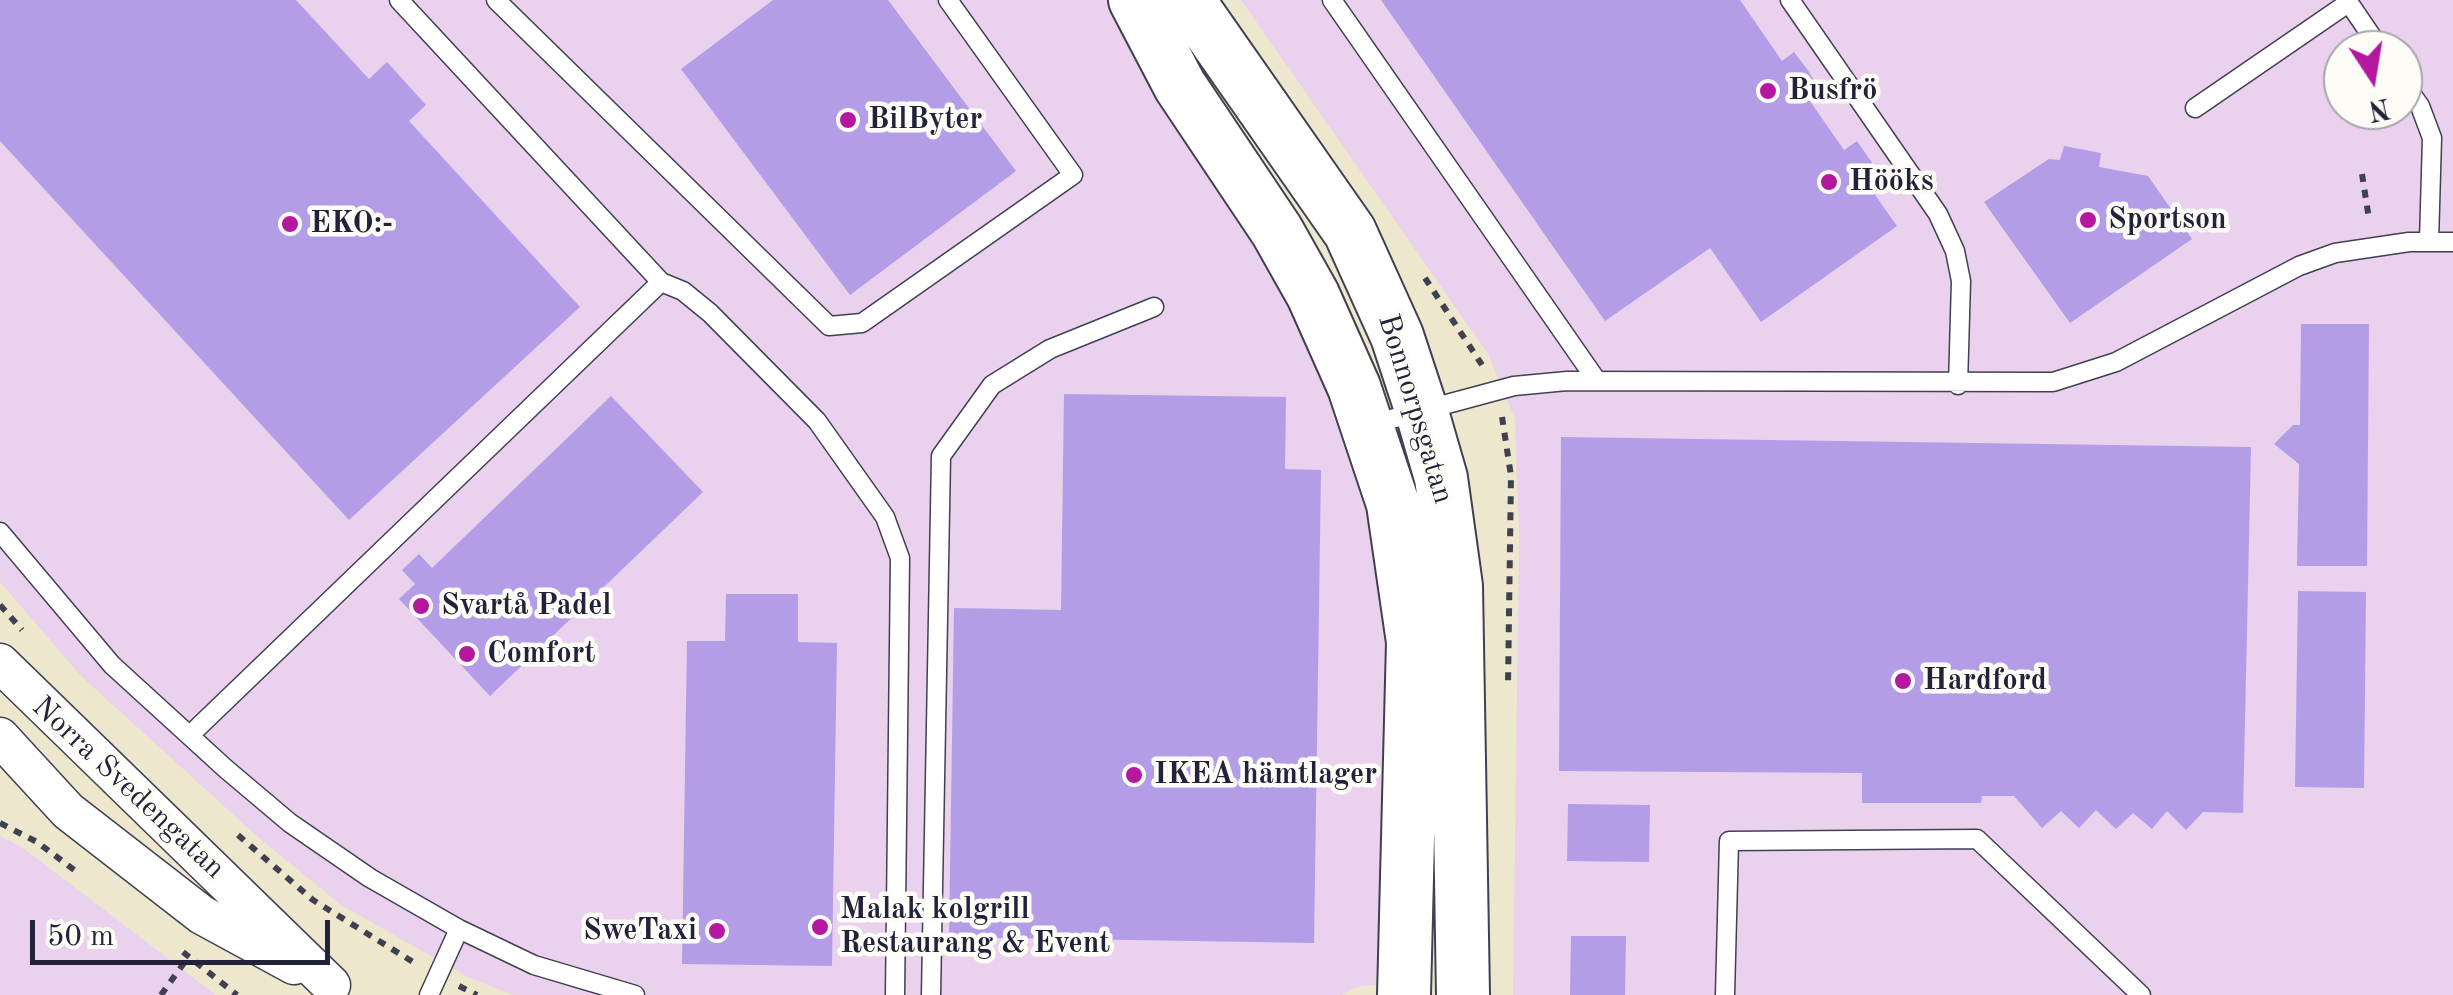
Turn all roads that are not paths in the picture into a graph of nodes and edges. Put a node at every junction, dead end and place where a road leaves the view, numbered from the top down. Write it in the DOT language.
graph roads {
  1 [pos="399,0"];
  2 [pos="496,0"];
  3 [pos="948,0"];
  4 [pos="1135,0"];
  5 [pos="1188,0"];
  6 [pos="1332,0"];
  7 [pos="1790,0"];
  8 [pos="2348,1"];
  9 [pos="2368,30"];
  10 [pos="2195,108"];
  11 [pos="2423,114"];
  12 [pos="2429,241"];
  13 [pos="2453,242"];
  14 [pos="661,282"];
  15 [pos="1154,307"];
  16 [pos="1597,381"];
  17 [pos="1958,385"];
  18 [pos="1422,409"];
  19 [pos="1368,426"];
  20 [pos="0,532"];
  21 [pos="3,674"];
  22 [pos="42,707"];
  23 [pos="190,735"];
  24 [pos="1,740"];
  25 [pos="460,930"];
  26 [pos="340,990"];
  27 [pos="429,995"];
  28 [pos="634,995"];
  29 [pos="895,995"];
  30 [pos="931,995"];
  31 [pos="1404,995"];
  32 [pos="1463,995"];
  33 [pos="1725,995"];
  34 [pos="2141,995"];
  1 -- 14 [label="lane"];
  2 -- 3 [label="lane"];
  4 -- 19 [label="street, Bonnorpsgatan"];
  5 -- 18 [label="street, Bonnorpsgatan"];
  6 -- 16 [label="lane"];
  7 -- 17 [label="lane"];
  8 -- 9 [label="lane"];
  8 -- 10 [label="lane"];
  11 -- 12 [label="lane"];
  12 -- 13 [label="lane"];
  12 -- 17 [label="lane"];
  14 -- 23 [label="lane"];
  14 -- 29 [label="lane"];
  15 -- 30 [label="lane"];
  16 -- 17 [label="lane"];
  16 -- 18 [label="lane"];
  18 -- 19 [label="lane"];
  18 -- 32 [label="street, Bonnorpsgatan"];
  19 -- 31 [label="street, Bonnorpsgatan"];
  20 -- 23 [label="lane"];
  21 -- 22 [label="street, Norra Svedengatan"];
  22 -- 24 [label="street"];
  22 -- 26 [label="street, Norra Svedengatan"];
  23 -- 25 [label="lane"];
  24 -- 26 [label="street, Norra Svedengatan"];
  25 -- 27 [label="lane"];
  25 -- 28 [label="lane"];
  33 -- 34 [label="lane"];
}
